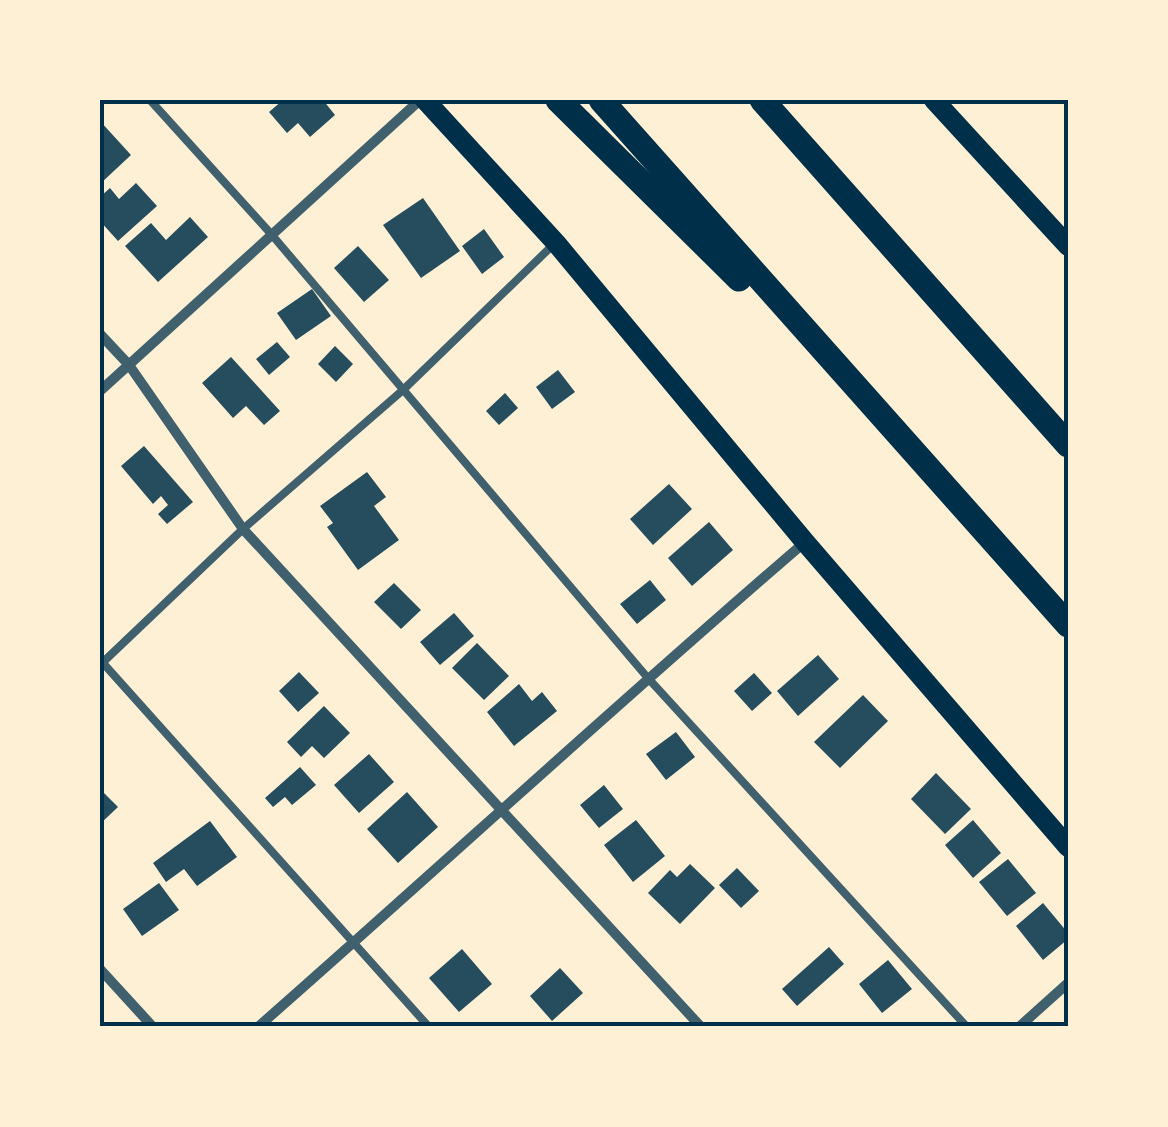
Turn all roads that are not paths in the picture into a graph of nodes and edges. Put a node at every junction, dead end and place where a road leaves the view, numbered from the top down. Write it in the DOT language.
graph roads {
  1 [pos="150,100"];
  2 [pos="422,100"];
  3 [pos="558,100"];
  4 [pos="601,100"];
  5 [pos="762,100"];
  6 [pos="771,100"];
  7 [pos="934,100"];
  8 [pos="832,177"];
  9 [pos="272,234"];
  10 [pos="556,243"];
  11 [pos="1068,246"];
  12 [pos="100,334"];
  13 [pos="129,365"];
  14 [pos="403,390"];
  15 [pos="100,391"];
  16 [pos="893,431"];
  17 [pos="1068,444"];
  18 [pos="243,529"];
  19 [pos="804,542"];
  20 [pos="1068,626"];
  21 [pos="101,664"];
  22 [pos="646,677"];
  23 [pos="502,812"];
  24 [pos="1068,847"];
  25 [pos="353,944"];
  26 [pos="100,969"];
  27 [pos="1068,983"];
  28 [pos="153,1027"];
  29 [pos="258,1027"];
  30 [pos="429,1027"];
  31 [pos="701,1027"];
  32 [pos="967,1027"];
  33 [pos="1019,1027"];
  1 -- 9 [label="lane"];
  2 -- 9 [label="street"];
  2 -- 10 [label="main road"];
  3 -- 16 [label="highway"];
  4 -- 16 [label="highway"];
  5 -- 8 [label="highway"];
  6 -- 8 [label="highway"];
  7 -- 11 [label="main road"];
  8 -- 17 [label="highway"];
  9 -- 13 [label="street"];
  9 -- 14 [label="lane"];
  10 -- 14 [label="lane"];
  10 -- 19 [label="main road"];
  12 -- 13 [label="street"];
  13 -- 15 [label="street"];
  13 -- 18 [label="street"];
  14 -- 18 [label="lane"];
  14 -- 22 [label="lane"];
  16 -- 20 [label="highway"];
  18 -- 21 [label="lane"];
  18 -- 23 [label="street"];
  19 -- 22 [label="street"];
  19 -- 24 [label="main road"];
  21 -- 25 [label="lane"];
  22 -- 23 [label="street"];
  22 -- 32 [label="lane"];
  23 -- 25 [label="street"];
  23 -- 31 [label="street"];
  25 -- 29 [label="street"];
  25 -- 30 [label="lane"];
  26 -- 28 [label="street"];
  27 -- 33 [label="street"];
}
